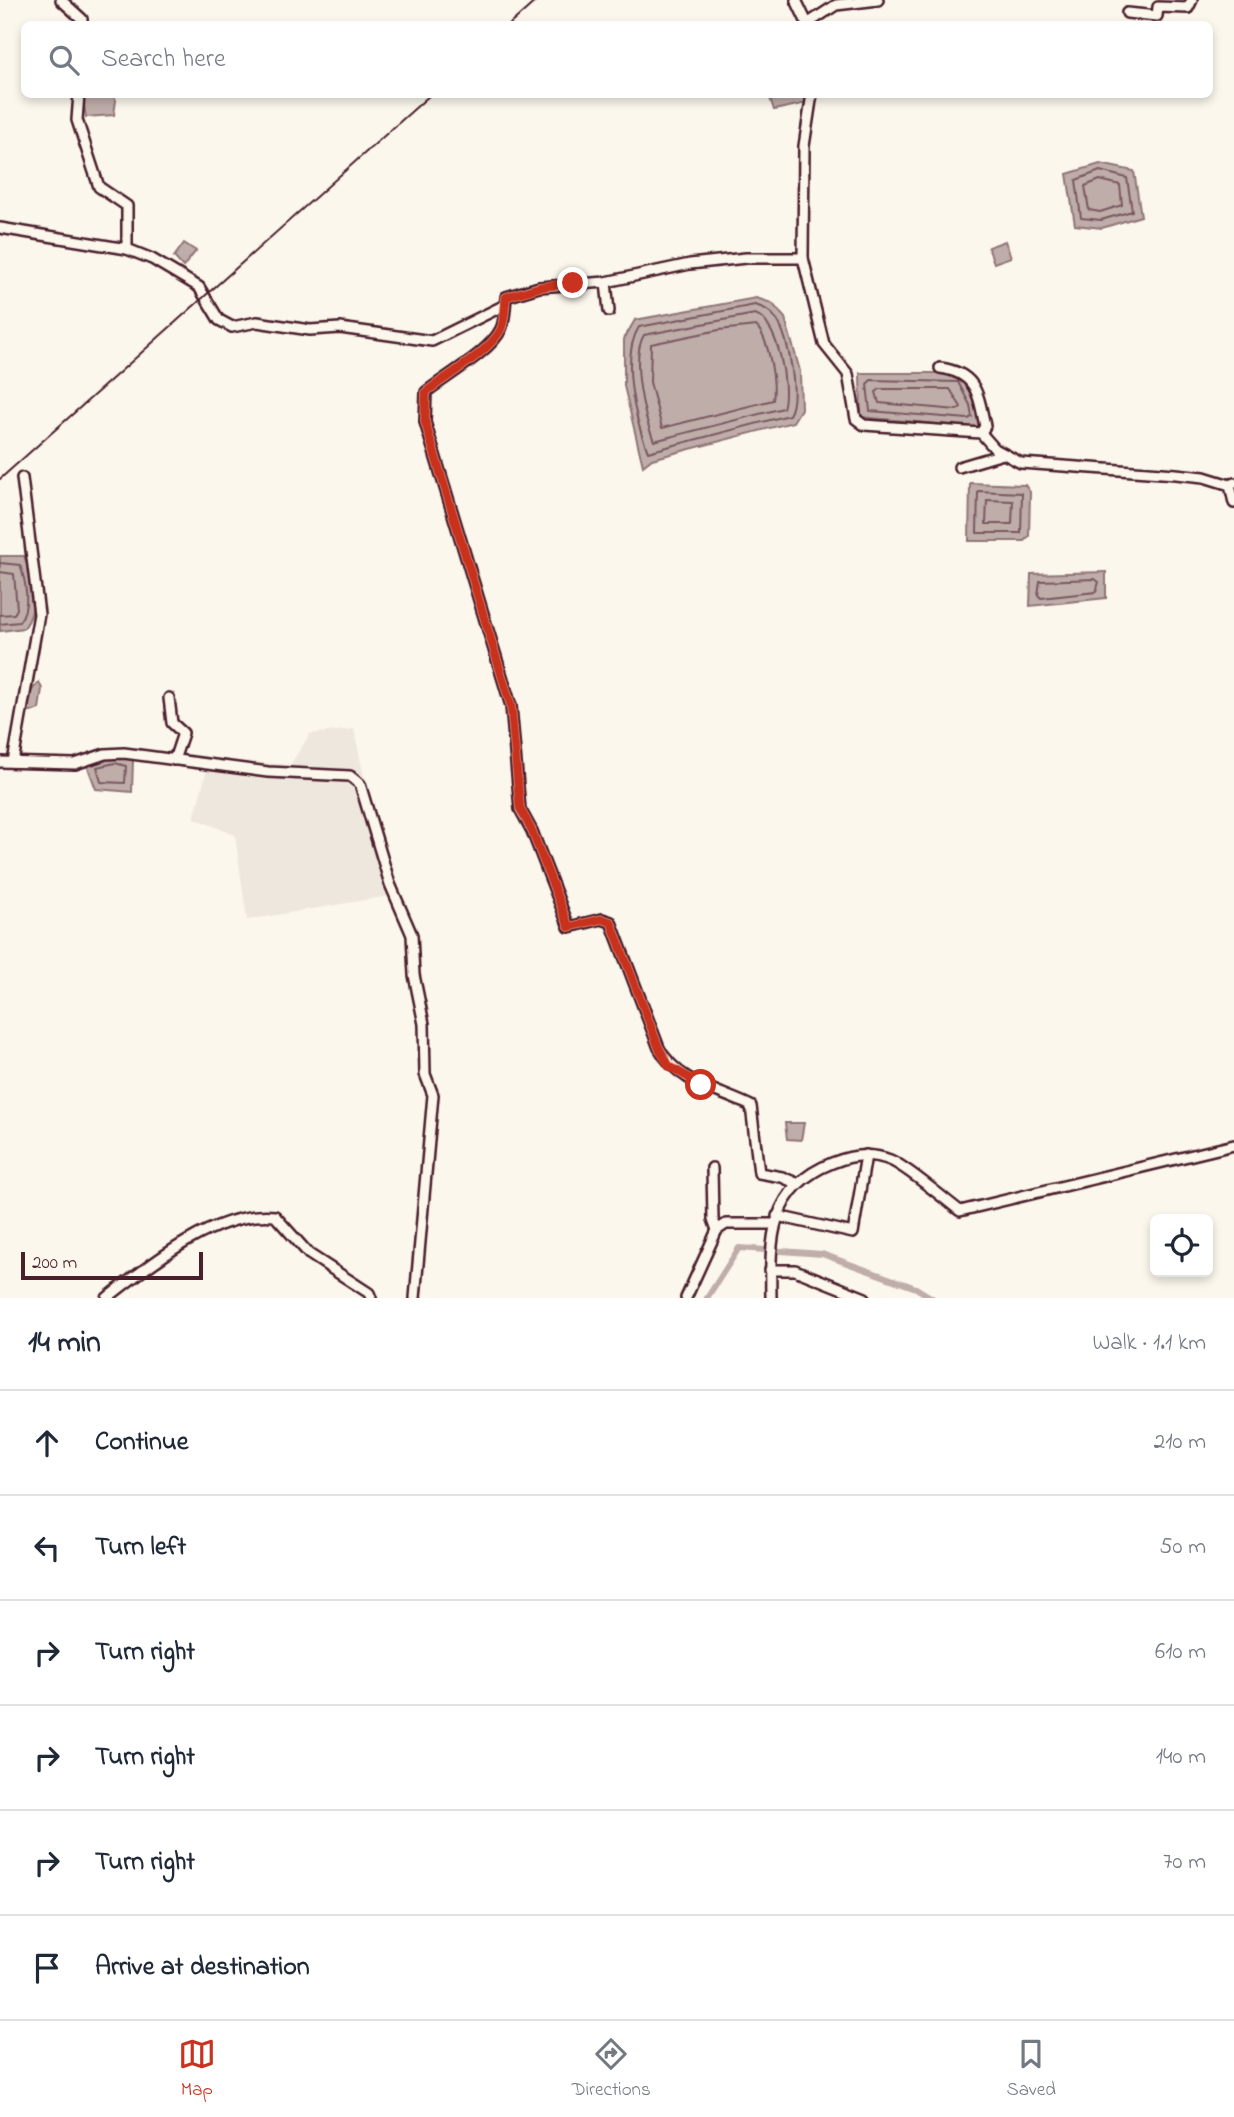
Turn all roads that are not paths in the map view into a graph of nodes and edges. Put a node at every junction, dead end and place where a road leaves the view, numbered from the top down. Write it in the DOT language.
graph roads {
  1 [pos="61,0"];
  2 [pos="796,0"];
  3 [pos="878,0"];
  4 [pos="1192,0"];
  5 [pos="1127,13"];
  6 [pos="82,21"];
  7 [pos="806,21"];
  8 [pos="812,21"];
  9 [pos="79,98"];
  10 [pos="812,98"];
  11 [pos="0,228"];
  12 [pos="127,249"];
  13 [pos="803,258"];
  14 [pos="606,282"];
  15 [pos="505,306"];
  16 [pos="609,311"];
  17 [pos="940,368"];
  18 [pos="981,433"];
  19 [pos="1003,454"];
  20 [pos="959,467"];
  21 [pos="22,478"];
  22 [pos="1232,484"];
  23 [pos="1234,503"];
  24 [pos="169,698"];
  25 [pos="174,760"];
  26 [pos="0,762"];
  27 [pos="13,762"];
  28 [pos="1234,1144"];
  29 [pos="866,1155"];
  30 [pos="712,1168"];
  31 [pos="796,1183"];
  32 [pos="774,1225"];
  33 [pos="717,1230"];
  34 [pos="770,1265"];
  35 [pos="107,1298"];
  36 [pos="371,1298"];
  37 [pos="415,1298"];
  38 [pos="686,1298"];
  39 [pos="771,1298"];
  40 [pos="865,1298"];
  1 -- 6 [label="street"];
  2 -- 7 [label="street"];
  3 -- 8 [label="street"];
  4 -- 5 [label="street"];
  9 -- 12 [label="street"];
  10 -- 13 [label="street"];
  11 -- 12 [label="street"];
  12 -- 15 [label="street"];
  13 -- 14 [label="street"];
  13 -- 18 [label="street"];
  14 -- 15 [label="street"];
  14 -- 16 [label="street"];
  15 -- 31 [label="street"];
  17 -- 18 [label="street"];
  18 -- 19 [label="street"];
  19 -- 20 [label="street"];
  19 -- 22 [label="street"];
  21 -- 27 [label="street"];
  22 -- 23 [label="street"];
  24 -- 25 [label="street"];
  25 -- 27 [label="street"];
  25 -- 37 [label="street"];
  26 -- 27 [label="street"];
  28 -- 29 [label="street"];
  29 -- 31 [label="street"];
  29 -- 32 [label="street"];
  30 -- 33 [label="street"];
  31 -- 32 [label="street"];
  32 -- 33 [label="street"];
  32 -- 34 [label="street"];
  33 -- 38 [label="street"];
  34 -- 39 [label="street"];
  34 -- 40 [label="street"];
  35 -- 36 [label="street"];
}
